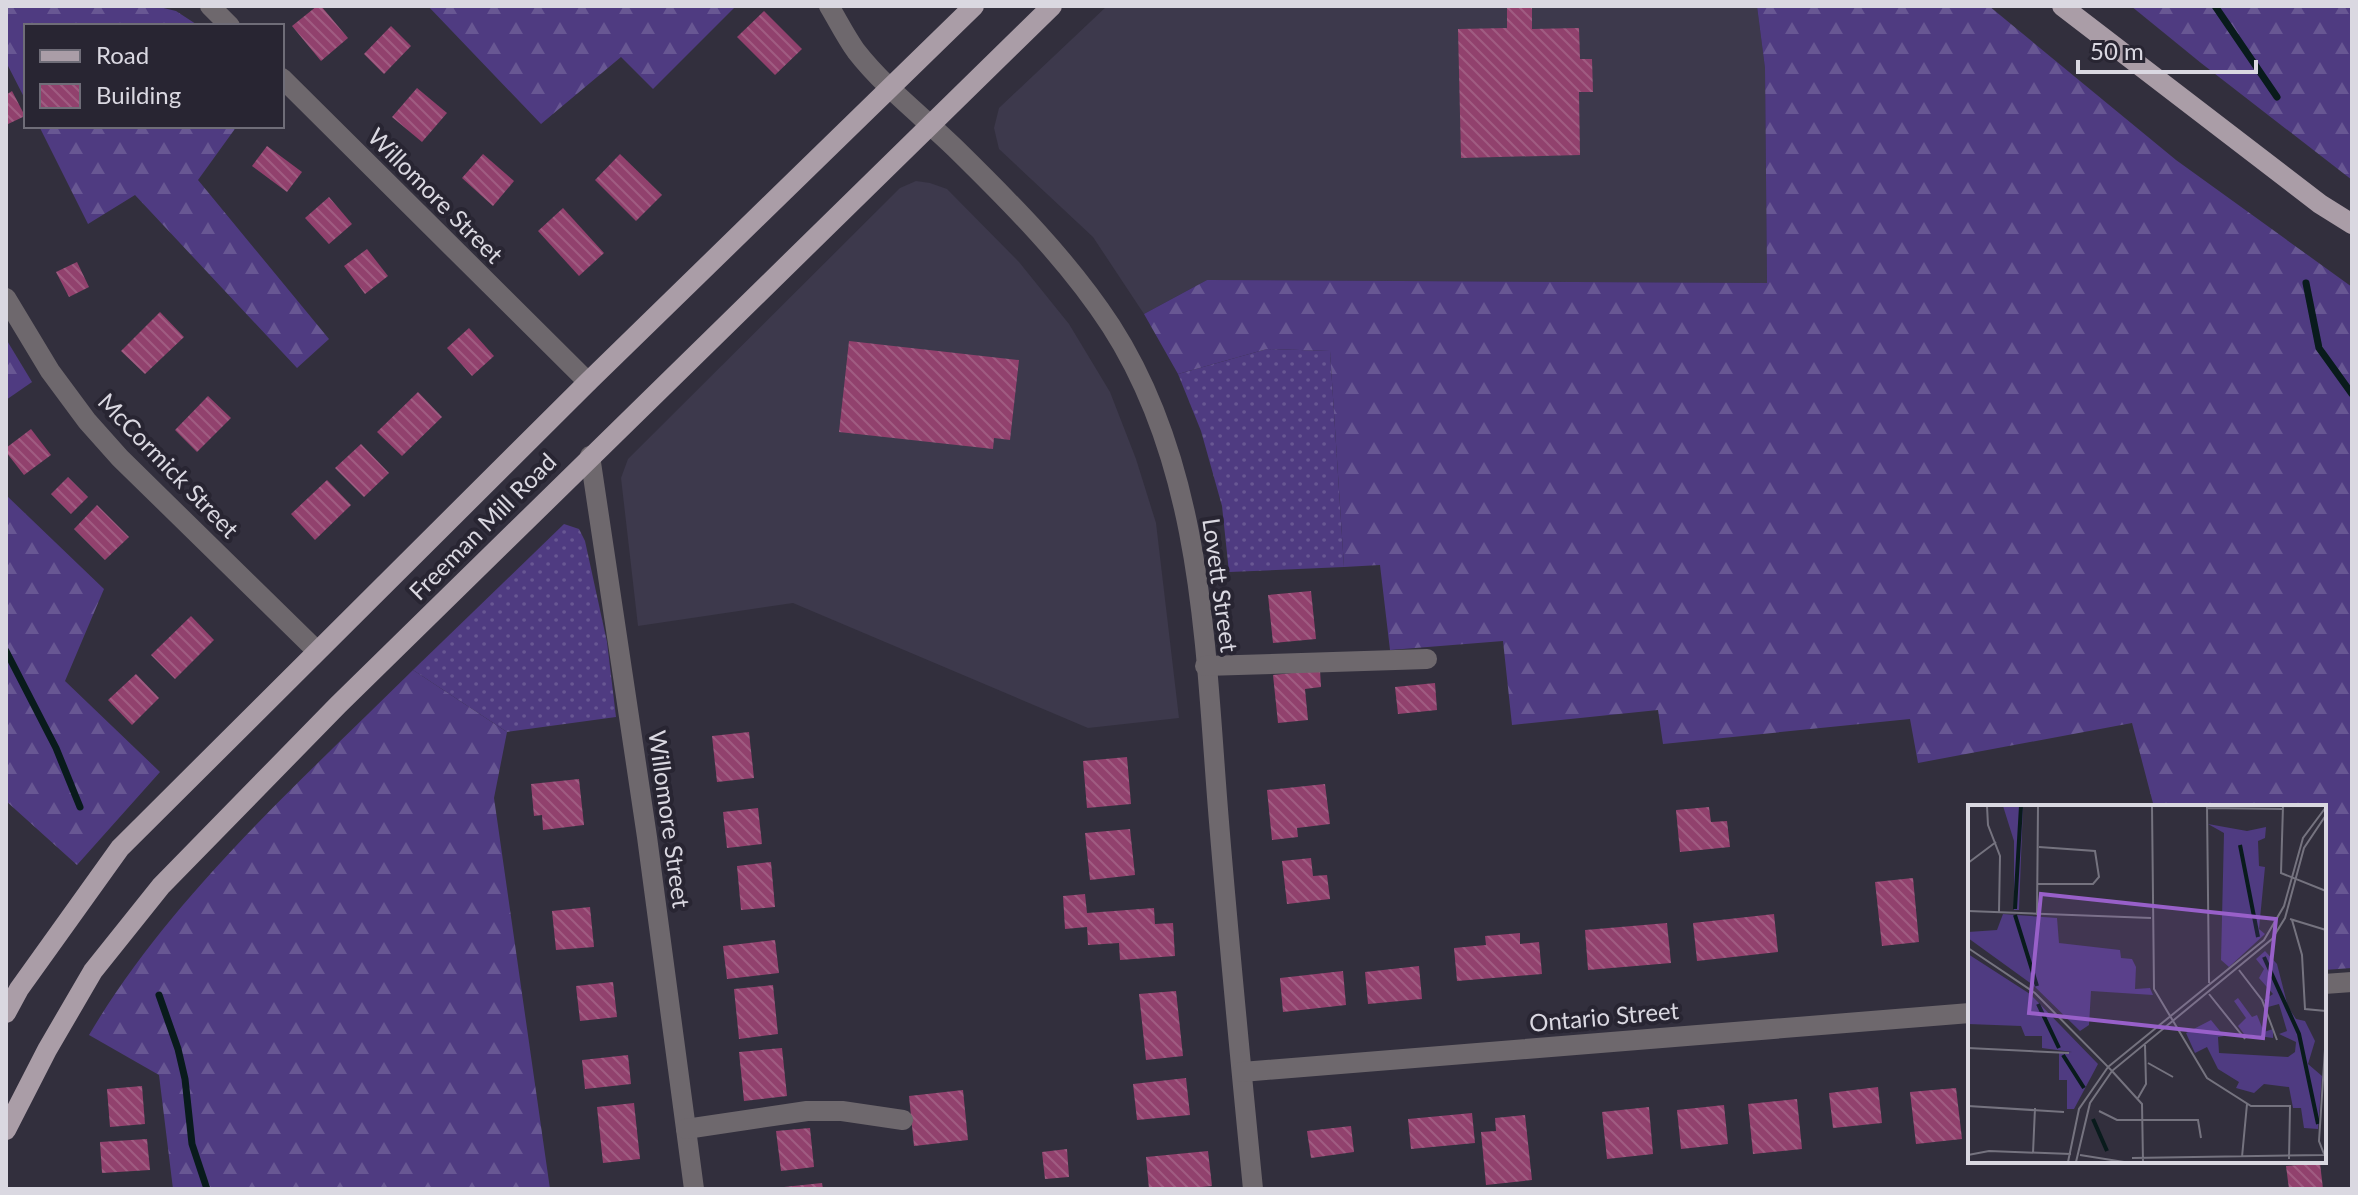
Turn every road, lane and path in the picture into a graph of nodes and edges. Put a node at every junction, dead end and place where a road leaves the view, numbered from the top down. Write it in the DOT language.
graph roads {
  1 [pos="210,6"];
  2 [pos="829,6"];
  3 [pos="974,6"];
  4 [pos="1052,6"];
  5 [pos="2062,6"];
  6 [pos="228,24"];
  7 [pos="284,80"];
  8 [pos="891,89"];
  9 [pos="929,124"];
  10 [pos="2352,224"];
  11 [pos="6,298"];
  12 [pos="588,382"];
  13 [pos="590,456"];
  14 [pos="317,651"];
  15 [pos="1427,659"];
  16 [pos="1205,666"];
  17 [pos="2352,982"];
  18 [pos="2326,984"];
  19 [pos="6,1013"];
  20 [pos="1968,1013"];
  21 [pos="1242,1072"];
  22 [pos="903,1120"];
  23 [pos="686,1129"];
  24 [pos="6,1130"];
  25 [pos="694,1189"];
  26 [pos="1253,1189"];
  1 -- 6 [label="street"];
  2 -- 8 [label="street, Lovett Street"];
  3 -- 8 [label="main road, Freeman Mill Road"];
  4 -- 9 [label="main road, Freeman Mill Road"];
  5 -- 10 [label="main road"];
  7 -- 12 [label="street, Willomore Street"];
  8 -- 9 [label="street, Lovett Street"];
  8 -- 12 [label="main road, Freeman Mill Road"];
  9 -- 13 [label="main road, Freeman Mill Road"];
  9 -- 16 [label="street, Lovett Street"];
  11 -- 14 [label="street, McCormick Street"];
  12 -- 14 [label="main road, Freeman Mill Road"];
  13 -- 23 [label="street, Willomore Street"];
  13 -- 24 [label="main road, Freeman Mill Road"];
  14 -- 19 [label="main road, Freeman Mill Road"];
  15 -- 16 [label="street"];
  16 -- 21 [label="street, Lovett Street"];
  17 -- 18 [label="street"];
  20 -- 21 [label="street, Ontario Street"];
  21 -- 26 [label="street, Lovett Street"];
  22 -- 23 [label="street"];
  23 -- 25 [label="street, Willomore Street"];
}
